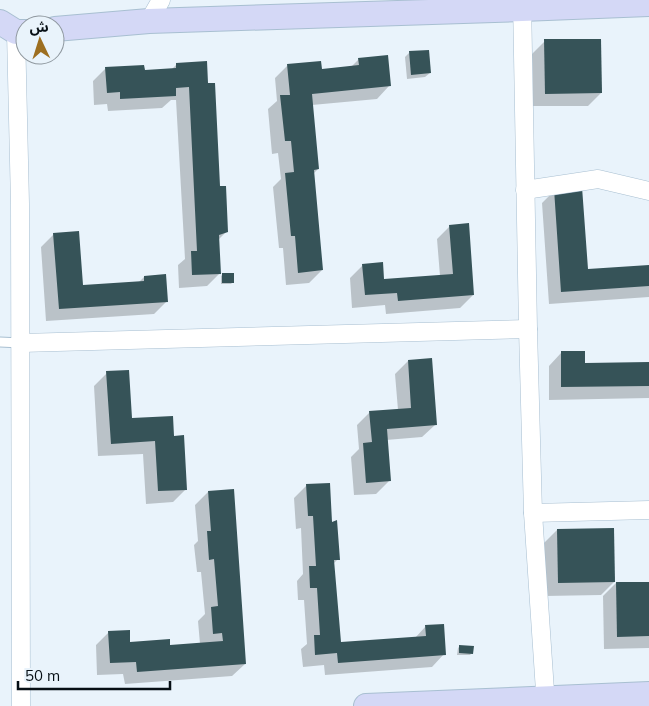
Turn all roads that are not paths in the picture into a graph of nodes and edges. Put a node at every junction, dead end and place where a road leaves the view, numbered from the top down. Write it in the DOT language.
graph roads {
  1 [pos="161,0"];
  2 [pos="639,3"];
  3 [pos="522,5"];
  4 [pos="149,22"];
  5 [pos="65,28"];
  6 [pos="14,29"];
  7 [pos="525,190"];
  8 [pos="649,191"];
  9 [pos="528,329"];
  10 [pos="0,342"];
  11 [pos="21,343"];
  12 [pos="649,510"];
  13 [pos="533,513"];
  14 [pos="649,694"];
  15 [pos="545,702"];
  16 [pos="21,706"];
  17 [pos="366,706"];
  1 -- 4 [label="street"];
  2 -- 3 [label="street"];
  3 -- 4 [label="street"];
  3 -- 7 [label="street"];
  4 -- 5 [label="street"];
  6 -- 11 [label="street"];
  7 -- 8 [label="street"];
  7 -- 9 [label="street"];
  9 -- 11 [label="street"];
  9 -- 13 [label="street"];
  10 -- 11 [label="lane"];
  11 -- 16 [label="street"];
  12 -- 13 [label="street"];
  13 -- 15 [label="street"];
  14 -- 15 [label="street"];
  15 -- 17 [label="street"];
}
